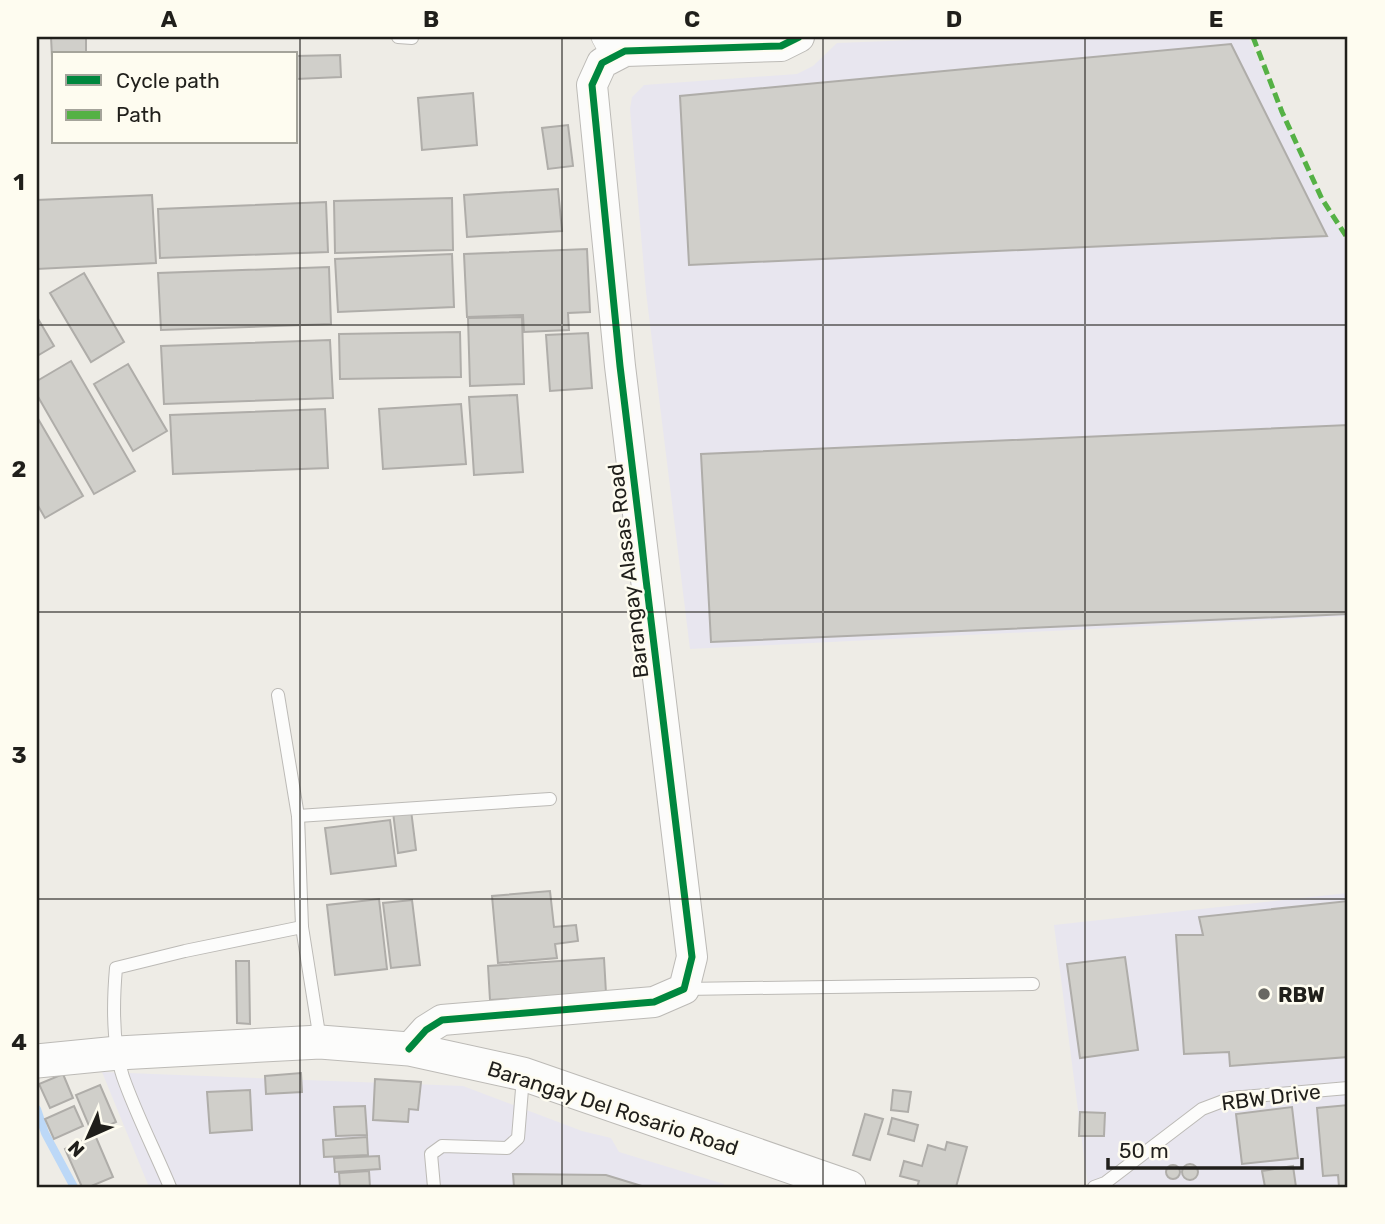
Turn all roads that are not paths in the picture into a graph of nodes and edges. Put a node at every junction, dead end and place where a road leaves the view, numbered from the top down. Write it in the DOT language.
graph roads {
  1 [pos="398,37"];
  2 [pos="799,37"];
  3 [pos="412,38"];
  4 [pos="609,47"];
  5 [pos="278,695"];
  6 [pos="550,799"];
  7 [pos="298,816"];
  8 [pos="302,927"];
  9 [pos="1033,984"];
  10 [pos="684,989"];
  11 [pos="320,1042"];
  12 [pos="409,1049"];
  13 [pos="118,1053"];
  14 [pos="43,1060"];
  15 [pos="523,1074"];
  16 [pos="1348,1088"];
  17 [pos="843,1186"];
  18 [pos="170,1187"];
  19 [pos="434,1187"];
  20 [pos="1094,1187"];
  1 -- 3 [label="lane"];
  2 -- 4 [label="street, Barangay Alasas Road"];
  4 -- 10 [label="street, Barangay Alasas Road"];
  5 -- 7 [label="lane"];
  6 -- 7 [label="lane"];
  7 -- 8 [label="lane"];
  8 -- 11 [label="lane"];
  8 -- 13 [label="lane"];
  9 -- 10 [label="lane"];
  10 -- 12 [label="street"];
  11 -- 12 [label="main road, Barangay Del Rosario Road"];
  11 -- 13 [label="main road, Barangay Del Rosario Road"];
  12 -- 15 [label="main road, Barangay Del Rosario Road"];
  13 -- 14 [label="main road, Barangay Del Rosario Road"];
  13 -- 18 [label="lane"];
  15 -- 17 [label="main road, Barangay Del Rosario Road"];
  15 -- 19 [label="lane"];
  16 -- 20 [label="lane, RBW Drive"];
}
